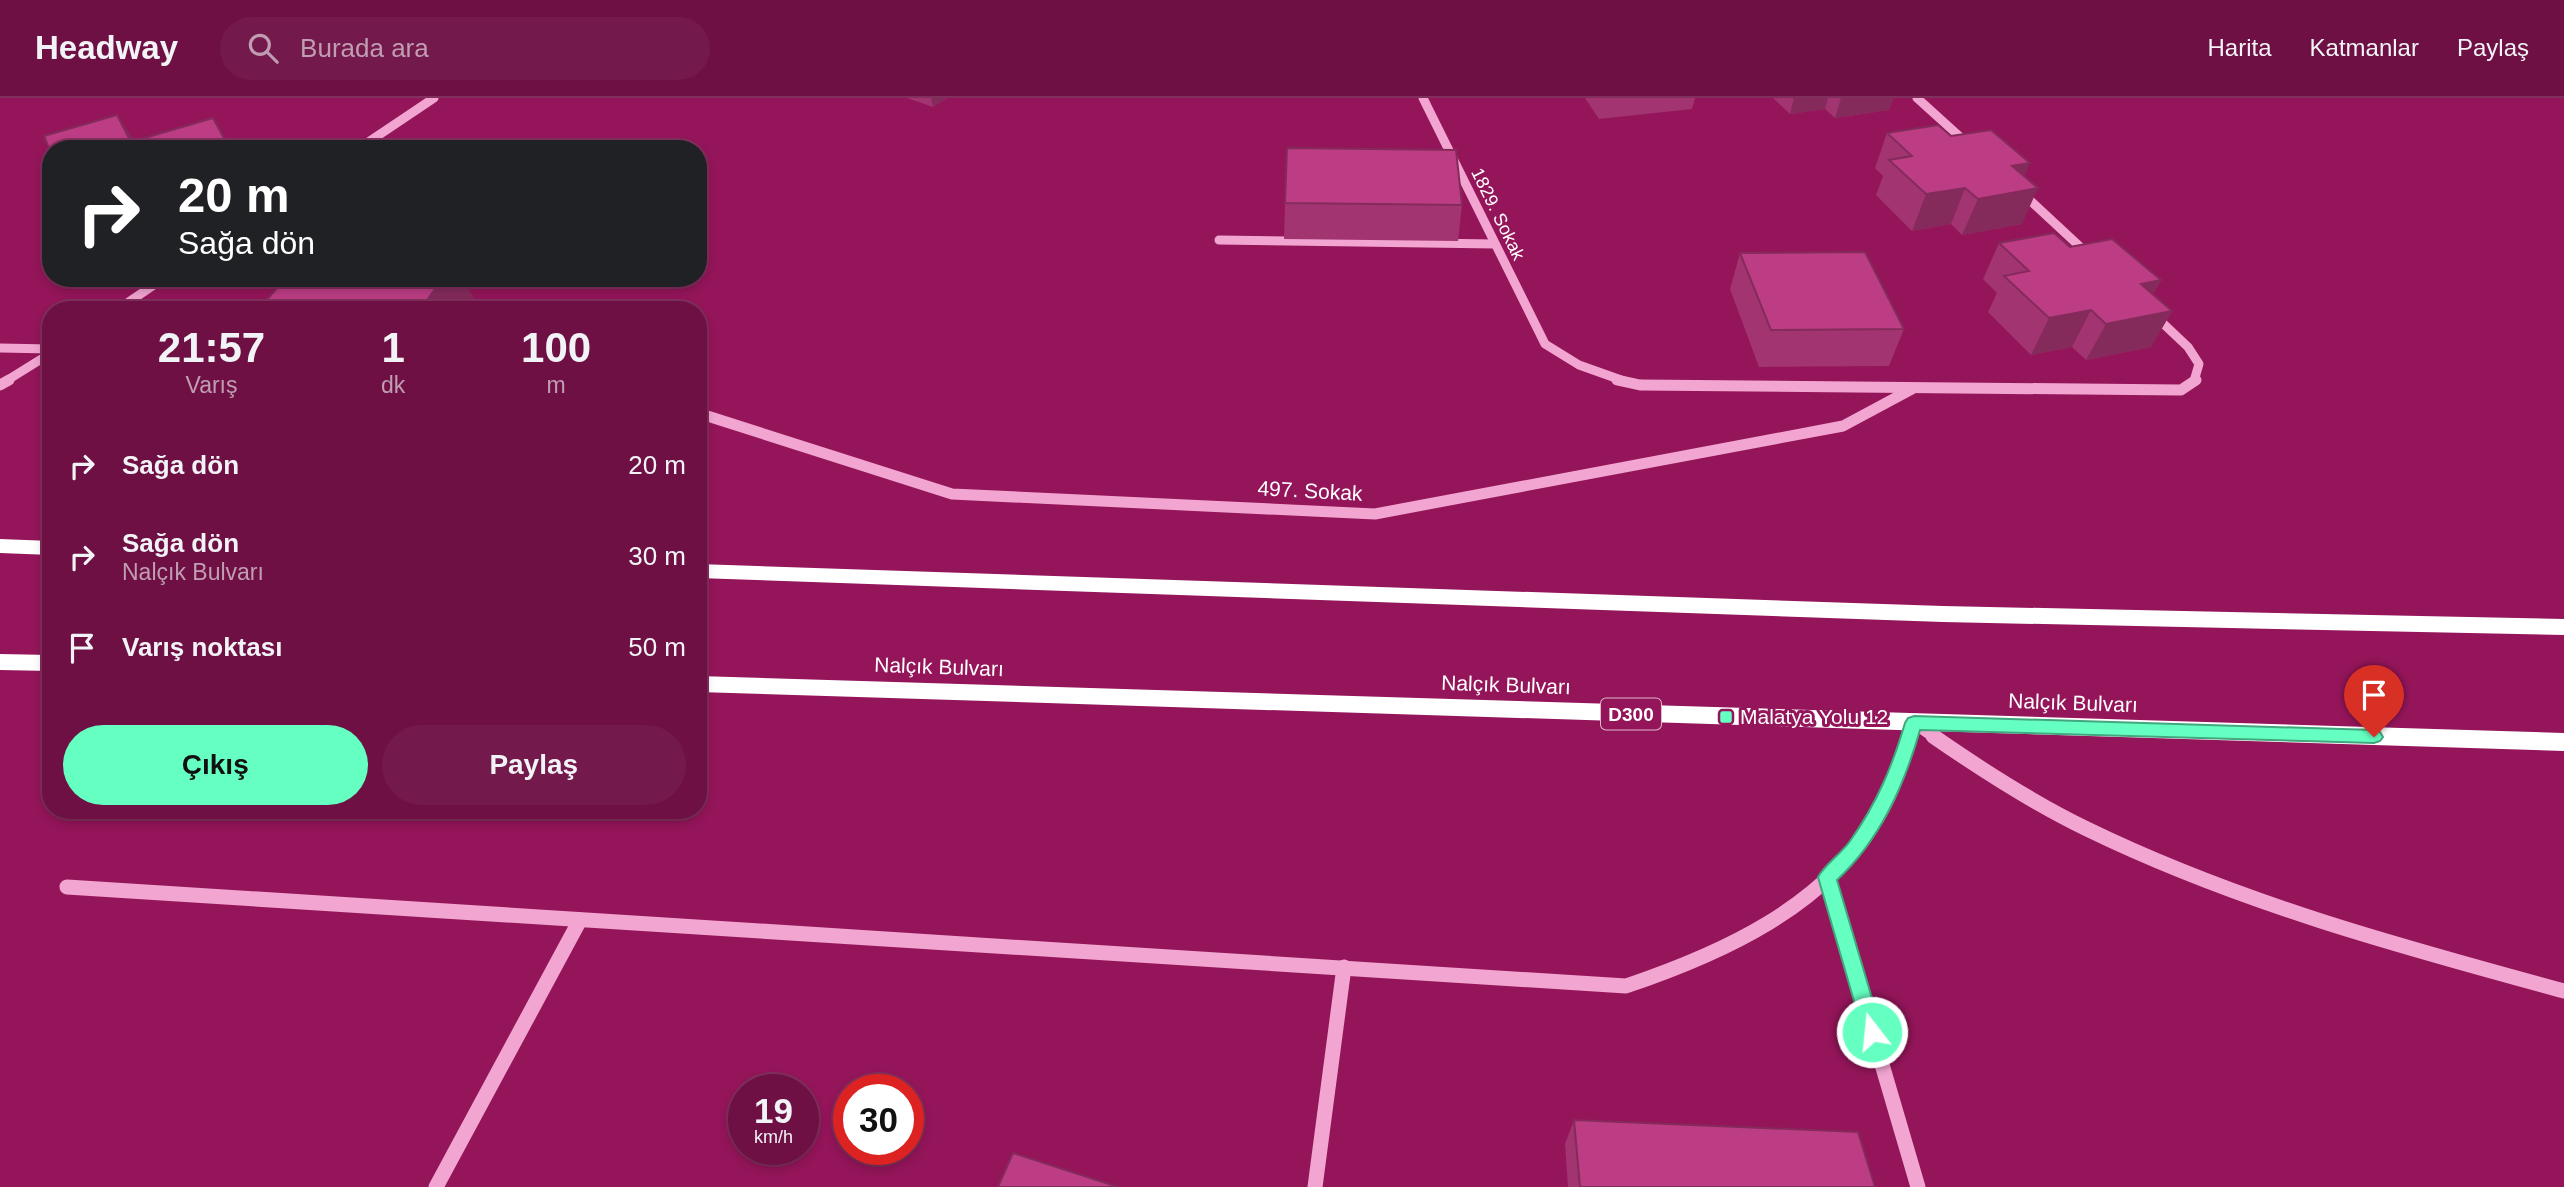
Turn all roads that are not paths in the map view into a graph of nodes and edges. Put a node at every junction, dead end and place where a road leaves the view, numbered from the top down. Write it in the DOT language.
graph roads {
  1 [pos="434,98"];
  2 [pos="1423,98"];
  3 [pos="1917,98"];
  4 [pos="371,140"];
  5 [pos="1980,156"];
  6 [pos="2010,183"];
  7 [pos="1219,240"];
  8 [pos="1495,244"];
  9 [pos="2099,265"];
  10 [pos="151,287"];
  11 [pos="130,301"];
  12 [pos="2139,301"];
  13 [pos="0,348"];
  14 [pos="42,350"];
  15 [pos="42,357"];
  16 [pos="0,385"];
  17 [pos="1916,388"];
  18 [pos="707,416"];
  19 [pos="0,546"];
  20 [pos="42,548"];
  21 [pos="707,571"];
  22 [pos="2564,627"];
  23 [pos="0,662"];
  24 [pos="42,663"];
  25 [pos="707,684"];
  26 [pos="1914,723"];
  27 [pos="2564,742"];
  28 [pos="1827,877"];
  29 [pos="67,887"];
  30 [pos="580,920"];
  31 [pos="1344,967"];
  32 [pos="2564,991"];
  33 [pos="436,1187"];
  34 [pos="1315,1187"];
  35 [pos="1918,1187"];
  1 -- 4 [label="street"];
  2 -- 8 [label="street, 1829. Sokak"];
  3 -- 5 [label="street"];
  6 -- 9 [label="street"];
  7 -- 8 [label="street"];
  8 -- 17 [label="street, 1829. Sokak"];
  10 -- 11 [label="street"];
  12 -- 17 [label="street"];
  13 -- 14 [label="street"];
  15 -- 16 [label="street"];
  17 -- 18 [label="street, 497. Sokak"];
  19 -- 20 [label="highway"];
  21 -- 22 [label="highway"];
  23 -- 24 [label="highway"];
  25 -- 26 [label="highway, Nalçık Bulvarı / D300"];
  26 -- 27 [label="highway, Nalçık Bulvarı / D300"];
  26 -- 28 [label="street"];
  26 -- 32 [label="street"];
  28 -- 31 [label="street"];
  28 -- 35 [label="street"];
  29 -- 30 [label="street"];
  30 -- 31 [label="street"];
  30 -- 33 [label="street"];
  31 -- 34 [label="street"];
}
